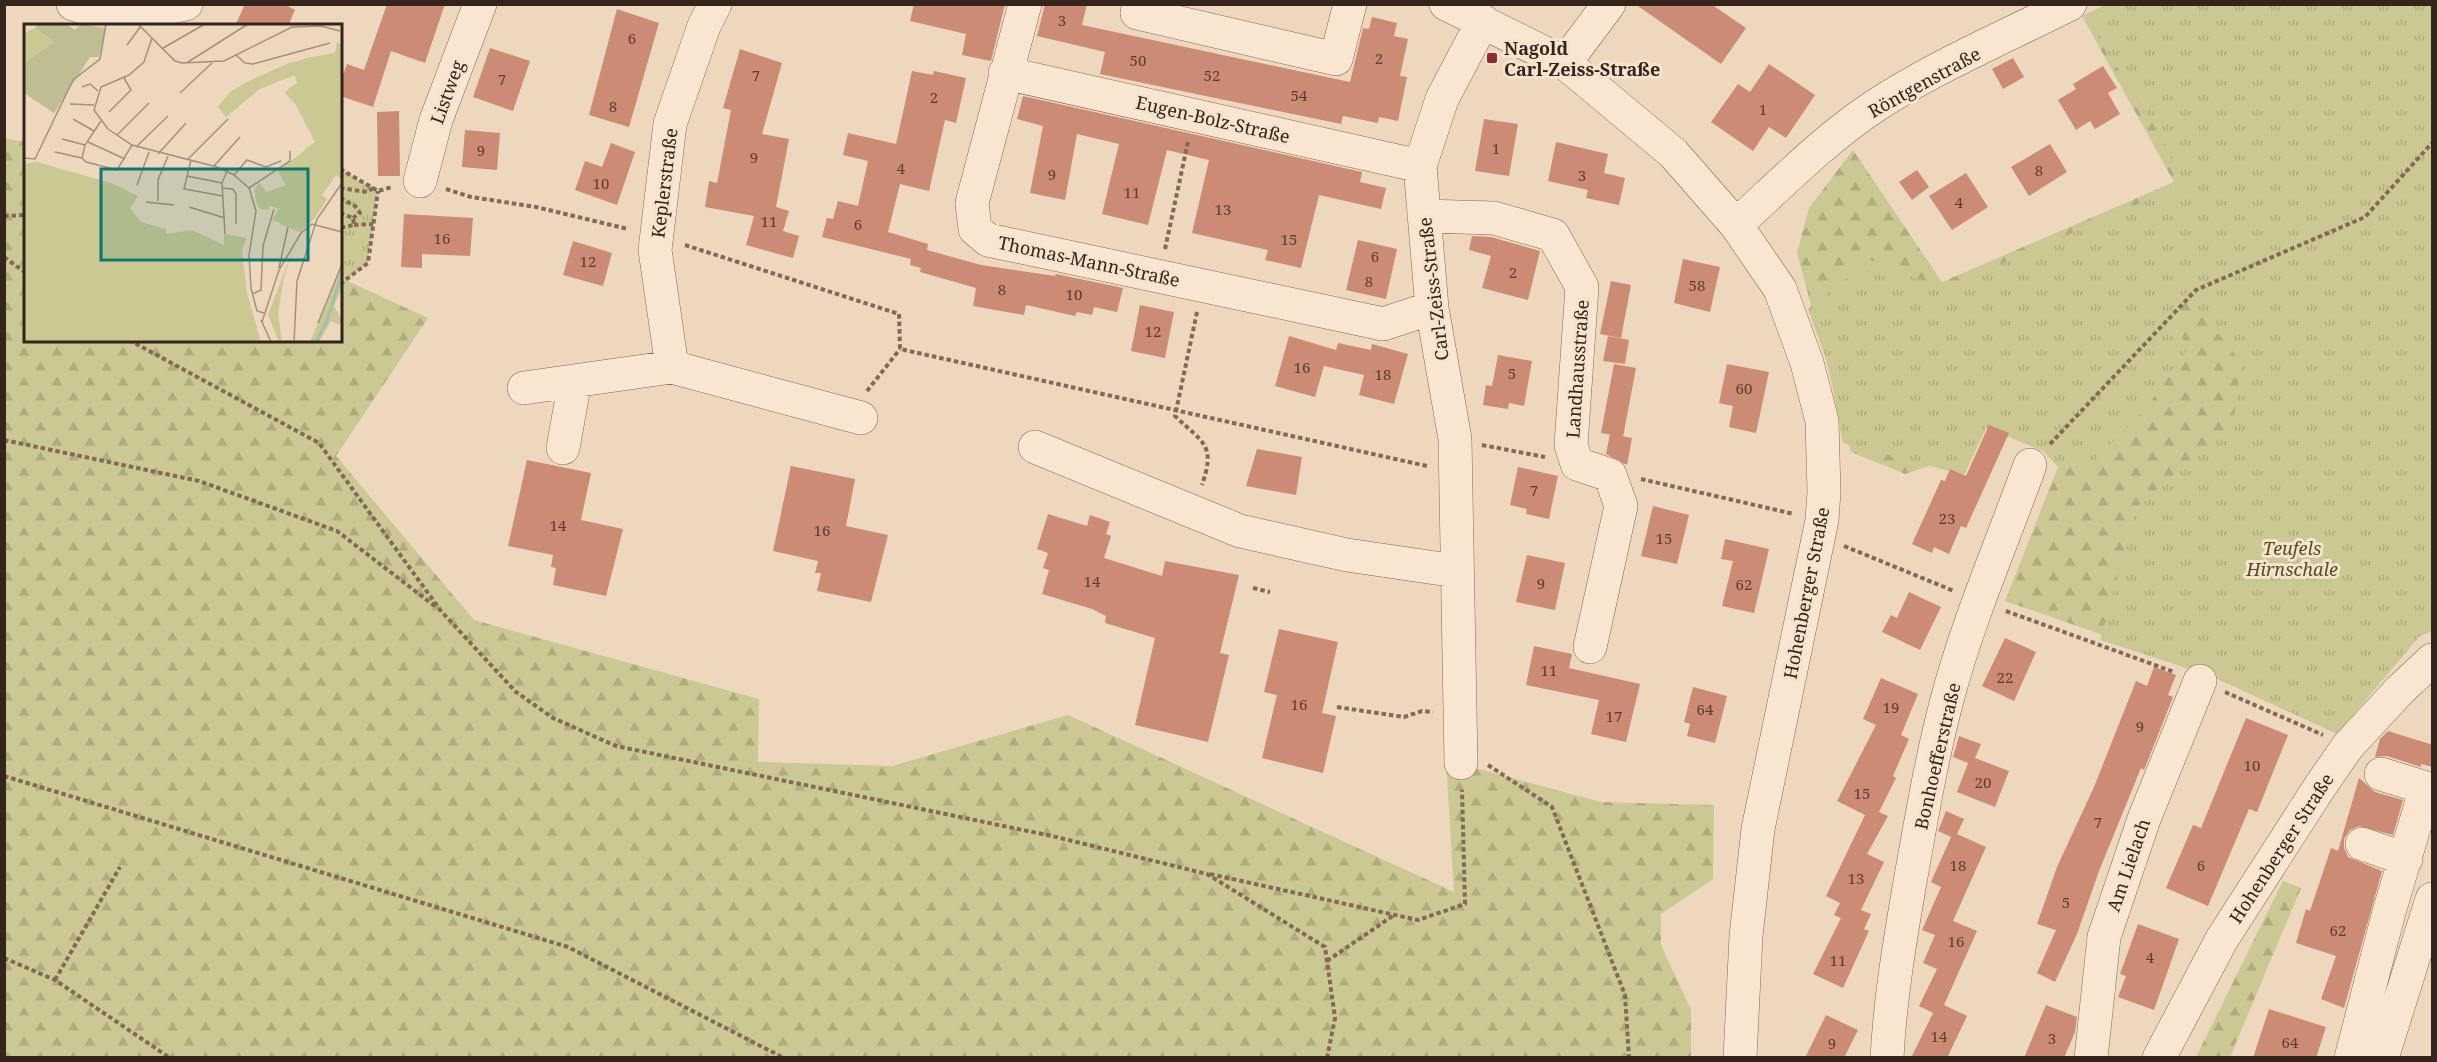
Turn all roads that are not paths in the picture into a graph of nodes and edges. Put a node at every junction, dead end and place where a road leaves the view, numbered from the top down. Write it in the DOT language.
graph roads {
  1 [pos="73,4"];
  2 [pos="186,4"];
  3 [pos="480,4"];
  4 [pos="715,4"];
  5 [pos="1025,4"];
  6 [pos="1139,4"];
  7 [pos="1350,4"];
  8 [pos="1446,4"];
  9 [pos="1609,4"];
  10 [pos="2070,4"];
  11 [pos="1483,21"];
  12 [pos="1565,63"];
  13 [pos="1005,72"];
  14 [pos="1420,166"];
  15 [pos="408,184"];
  16 [pos="1424,216"];
  17 [pos="1736,225"];
  18 [pos="1432,308"];
  19 [pos="672,367"];
  20 [pos="575,381"];
  21 [pos="525,388"];
  22 [pos="855,416"];
  23 [pos="1035,447"];
  24 [pos="563,448"];
  25 [pos="2030,465"];
  26 [pos="1456,571"];
  27 [pos="1590,648"];
  28 [pos="2433,660"];
  29 [pos="2200,681"];
  30 [pos="1461,755"];
  31 [pos="2381,774"];
  32 [pos="2362,844"];
  33 [pos="2402,873"];
  34 [pos="2430,911"];
  35 [pos="1740,1058"];
  36 [pos="1887,1058"];
  37 [pos="2091,1058"];
  38 [pos="2159,1058"];
  39 [pos="2351,1058"];
  40 [pos="2382,1058"];
  1 -- 2 [label="street"];
  3 -- 15 [label="street, Listweg"];
  4 -- 19 [label="street, Keplerstraße"];
  5 -- 13 [label="street, Thomas-Mann-Straße"];
  6 -- 7 [label="street"];
  8 -- 11 [label="street, Hohenberger Straße"];
  9 -- 12 [label="street"];
  10 -- 17 [label="street, Röntgenstraße"];
  11 -- 12 [label="street, Hohenberger Straße"];
  11 -- 14 [label="street, Carl-Zeiss-Straße"];
  12 -- 17 [label="street, Hohenberger Straße"];
  13 -- 14 [label="street, Eugen-Bolz-Straße"];
  13 -- 18 [label="street, Thomas-Mann-Straße"];
  14 -- 16 [label="street, Carl-Zeiss-Straße"];
  16 -- 18 [label="street, Carl-Zeiss-Straße"];
  16 -- 27 [label="street, Landhausstraße"];
  17 -- 35 [label="street, Hohenberger Straße"];
  18 -- 26 [label="street, Carl-Zeiss-Straße"];
  19 -- 20 [label="street"];
  19 -- 22 [label="street"];
  20 -- 21 [label="street"];
  20 -- 24 [label="street"];
  23 -- 26 [label="street"];
  25 -- 36 [label="street, Bonhoefferstraße"];
  26 -- 30 [label="street, Carl-Zeiss-Straße"];
  28 -- 38 [label="street, Hohenberger Straße"];
  29 -- 37 [label="street, Am Lielach"];
  31 -- 33 [label="street"];
  32 -- 33 [label="street"];
  33 -- 34 [label="street"];
  33 -- 39 [label="street"];
  34 -- 40 [label="street"];
}
